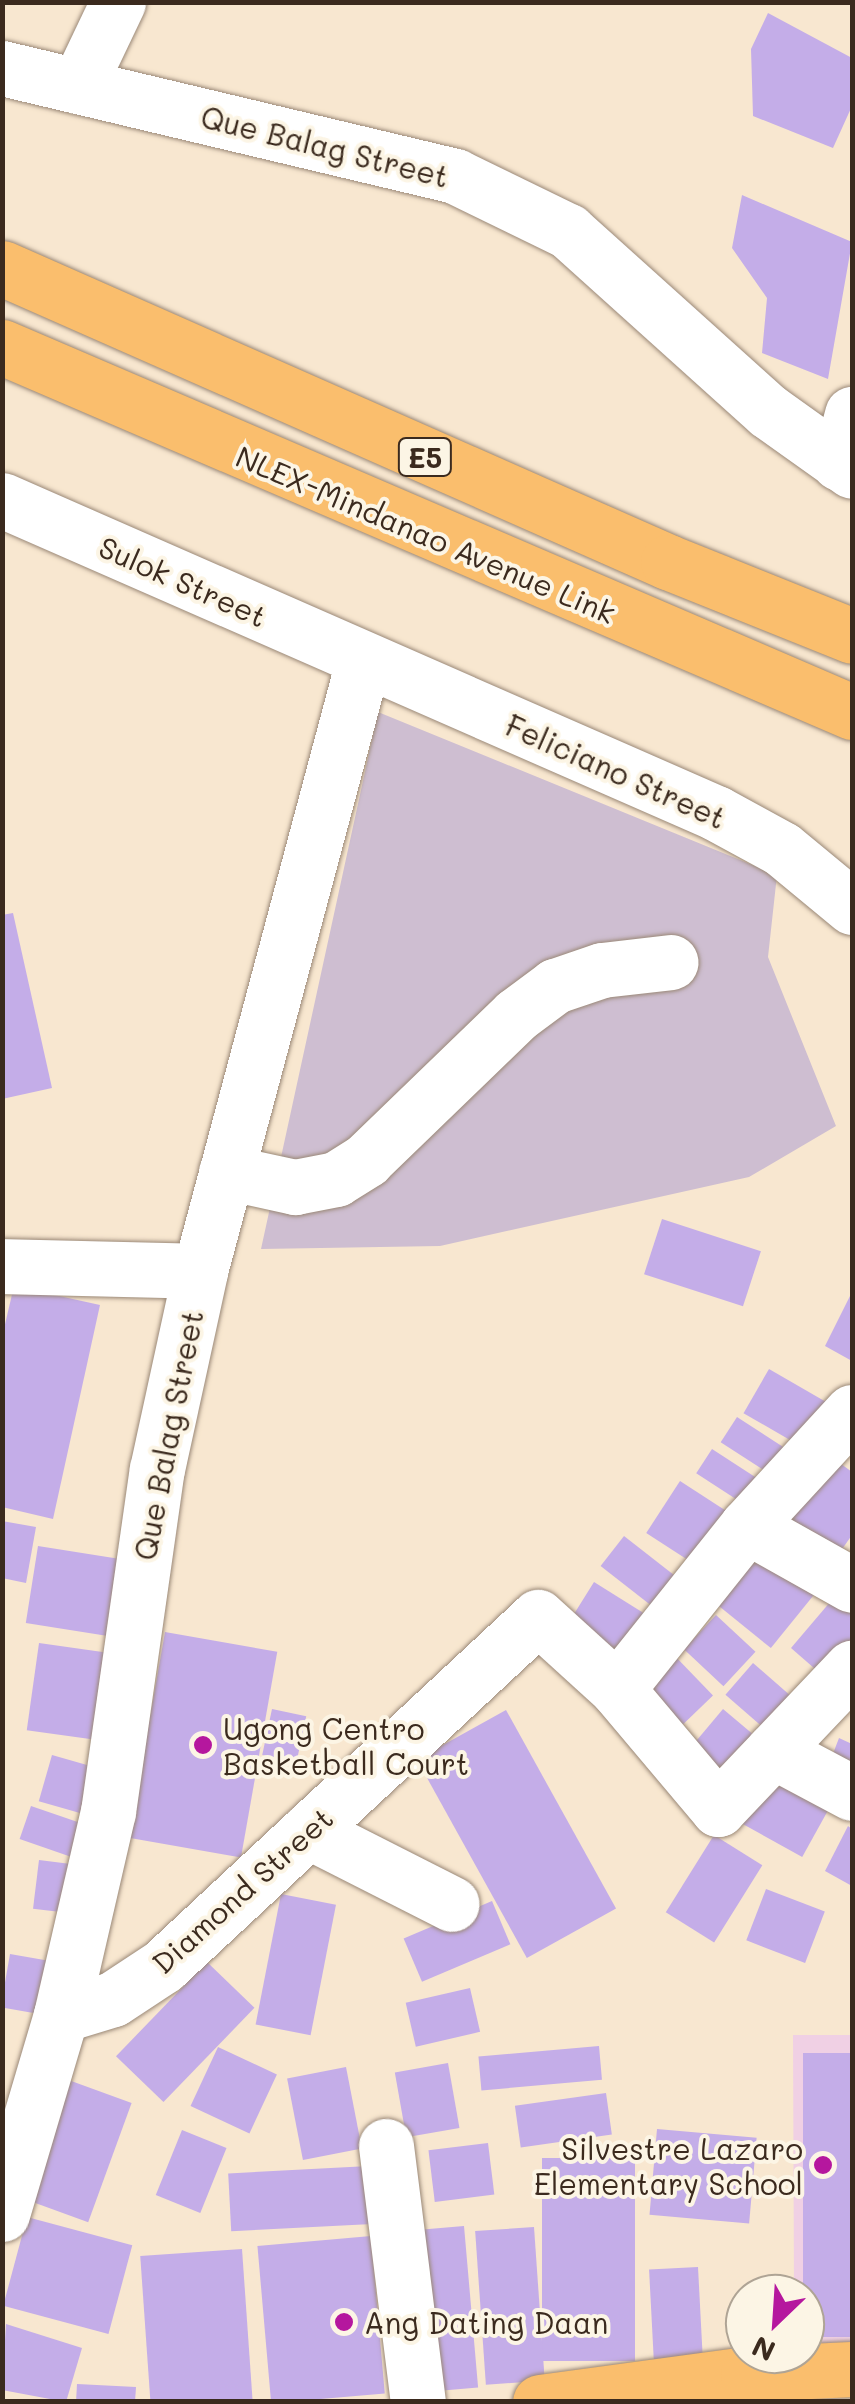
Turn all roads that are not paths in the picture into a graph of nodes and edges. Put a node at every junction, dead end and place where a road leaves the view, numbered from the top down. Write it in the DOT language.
graph roads {
  1 [pos="118,2"];
  2 [pos="2,68"];
  3 [pos="78,86"];
  4 [pos="2,268"];
  5 [pos="2,347"];
  6 [pos="848,449"];
  7 [pos="2,500"];
  8 [pos="852,636"];
  9 [pos="363,662"];
  10 [pos="852,712"];
  11 [pos="852,907"];
  12 [pos="671,962"];
  13 [pos="226,1172"];
  14 [pos="2,1266"];
  15 [pos="200,1271"];
  16 [pos="852,1412"];
  17 [pos="747,1526"];
  18 [pos="852,1585"];
  19 [pos="852,1668"];
  20 [pos="617,1689"];
  21 [pos="773,1751"];
  22 [pos="852,1792"];
  23 [pos="308,1830"];
  24 [pos="452,1904"];
  25 [pos="61,2015"];
  26 [pos="386,2146"];
  27 [pos="2,2214"];
  28 [pos="852,2369"];
  29 [pos="636,2394"];
  30 [pos="418,2402"];
  31 [pos="540,2402"];
  1 -- 3 [label="street"];
  2 -- 3 [label="street, Que Balag Street"];
  3 -- 6 [label="street, Que Balag Street"];
  4 -- 8 [label="main road, E5"];
  5 -- 10 [label="main road, NLEX-Mindanao Avenue Link / E5"];
  7 -- 9 [label="street, Sulok Street"];
  9 -- 11 [label="street, Feliciano Street"];
  9 -- 13 [label="street, Que Balag Street"];
  12 -- 13 [label="street"];
  13 -- 15 [label="street, Que Balag Street"];
  14 -- 15 [label="street"];
  15 -- 25 [label="street, Que Balag Street"];
  16 -- 17 [label="street"];
  17 -- 18 [label="street"];
  17 -- 20 [label="street"];
  19 -- 21 [label="street"];
  20 -- 21 [label="street"];
  20 -- 23 [label="street, Diamond Street"];
  21 -- 22 [label="street"];
  23 -- 24 [label="street"];
  23 -- 25 [label="street, Diamond Street"];
  25 -- 27 [label="street, Que Balag Street"];
  26 -- 30 [label="street"];
  28 -- 29 [label="main road"];
  29 -- 31 [label="main road"];
}
